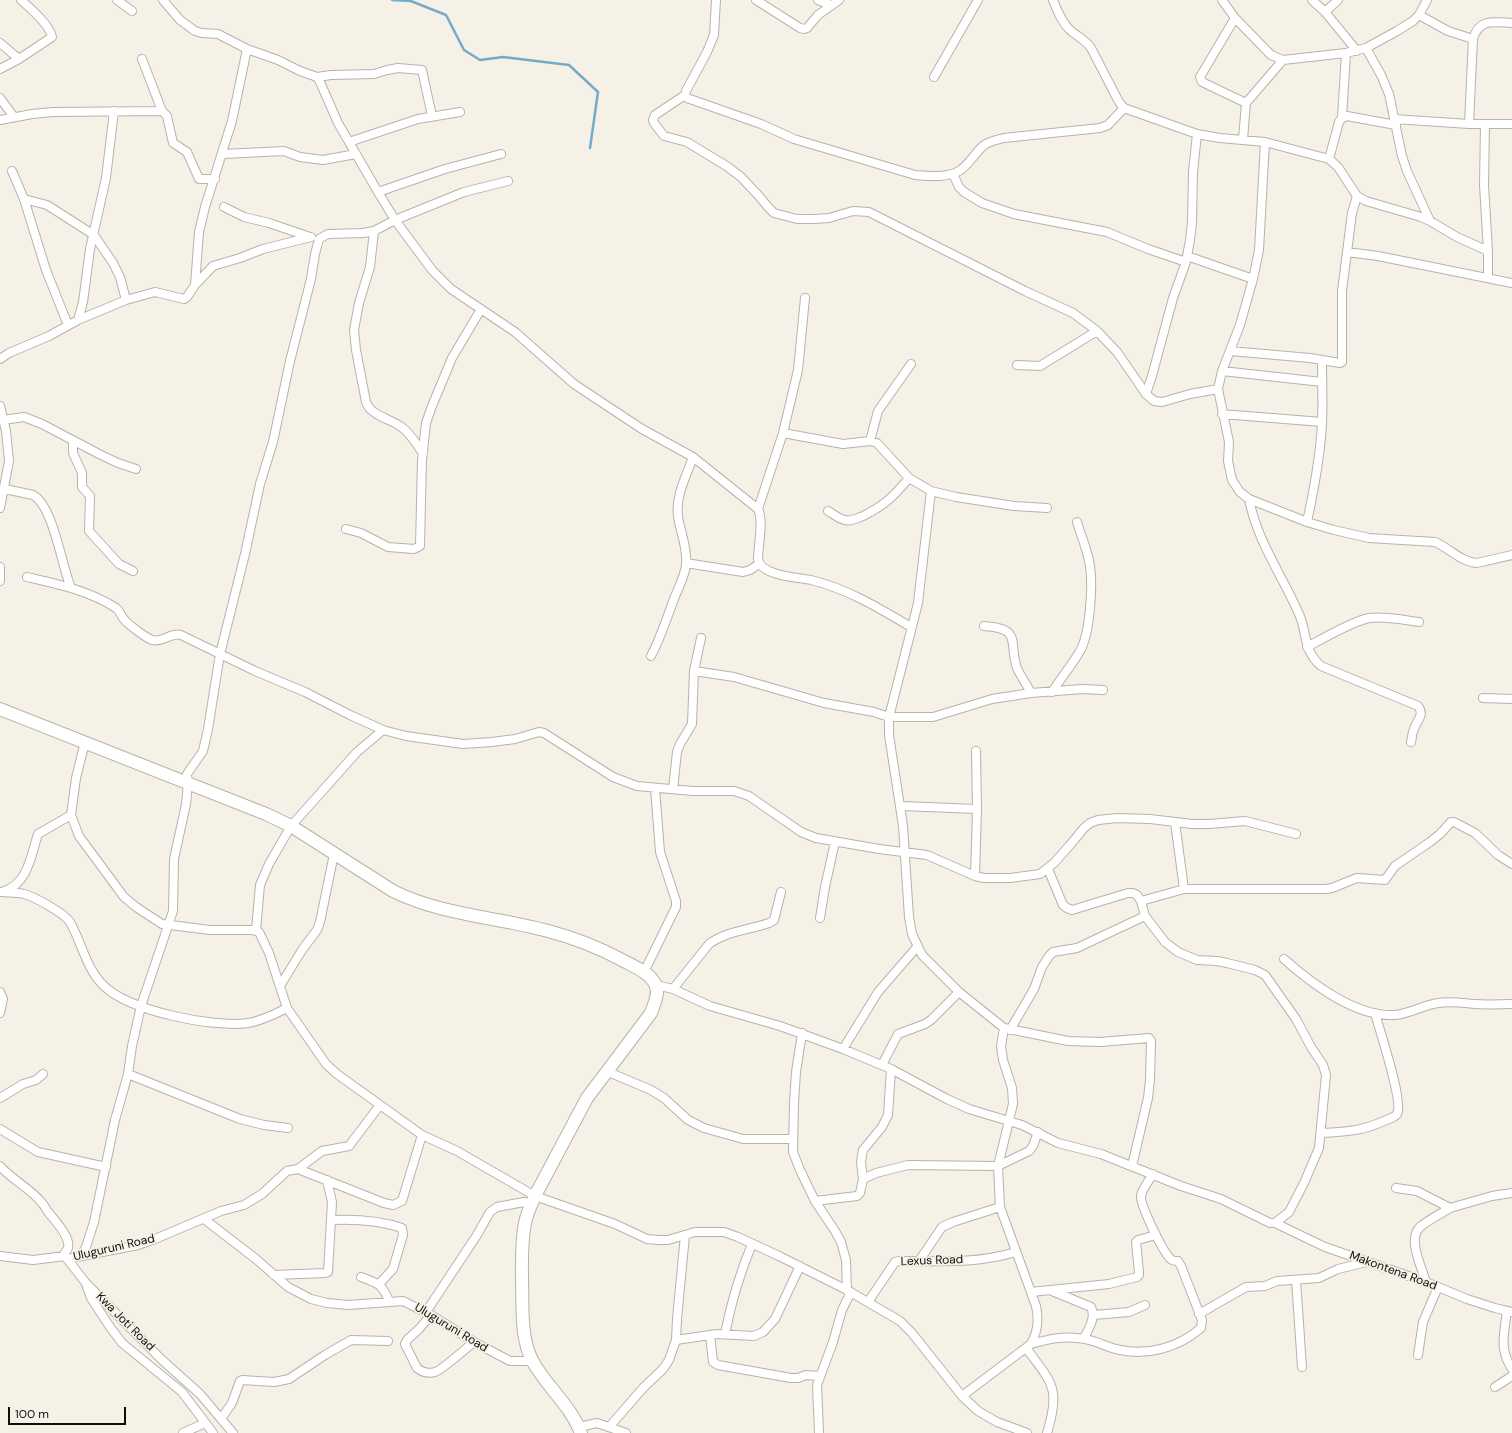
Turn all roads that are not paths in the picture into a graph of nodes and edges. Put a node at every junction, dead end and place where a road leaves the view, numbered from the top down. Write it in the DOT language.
graph roads {
  1 [pos="21,0"];
  2 [pos="117,0"];
  3 [pos="163,0"];
  4 [pos="716,0"];
  5 [pos="756,0"];
  6 [pos="818,0"];
  7 [pos="839,0"];
  8 [pos="978,0"];
  9 [pos="1053,0"];
  10 [pos="1222,0"];
  11 [pos="1312,0"];
  12 [pos="1338,0"];
  13 [pos="1427,0"];
  14 [pos="831,5"];
  15 [pos="132,12"];
  16 [pos="1325,12"];
  17 [pos="1419,15"];
  18 [pos="1235,18"];
  19 [pos="1512,23"];
  20 [pos="1473,39"];
  21 [pos="0,43"];
  22 [pos="1366,48"];
  23 [pos="248,49"];
  24 [pos="1357,51"];
  25 [pos="1346,53"];
  26 [pos="19,59"];
  27 [pos="142,59"];
  28 [pos="1283,60"];
  29 [pos="0,69"];
  30 [pos="316,77"];
  31 [pos="934,77"];
  32 [pos="685,95"];
  33 [pos="0,98"];
  34 [pos="1246,103"];
  35 [pos="1124,108"];
  36 [pos="114,111"];
  37 [pos="162,111"];
  38 [pos="460,112"];
  39 [pos="432,116"];
  40 [pos="14,117"];
  41 [pos="1342,118"];
  42 [pos="0,120"];
  43 [pos="1395,122"];
  44 [pos="1469,124"];
  45 [pos="1485,124"];
  46 [pos="1512,124"];
  47 [pos="1197,134"];
  48 [pos="1243,140"];
  49 [pos="349,142"];
  50 [pos="1265,142"];
  51 [pos="223,154"];
  52 [pos="356,154"];
  53 [pos="501,154"];
  54 [pos="1329,159"];
  55 [pos="12,171"];
  56 [pos="953,174"];
  57 [pos="215,178"];
  58 [pos="508,181"];
  59 [pos="378,192"];
  60 [pos="1357,196"];
  61 [pos="24,199"];
  62 [pos="224,208"];
  63 [pos="394,220"];
  64 [pos="1430,221"];
  65 [pos="374,231"];
  66 [pos="94,235"];
  67 [pos="315,238"];
  68 [pos="1488,251"];
  69 [pos="1347,252"];
  70 [pos="1186,259"];
  71 [pos="1488,278"];
  72 [pos="1253,279"];
  73 [pos="1512,283"];
  74 [pos="195,285"];
  75 [pos="805,298"];
  76 [pos="126,300"];
  77 [pos="481,309"];
  78 [pos="78,320"];
  79 [pos="68,325"];
  80 [pos="1097,330"];
  81 [pos="1230,351"];
  82 [pos="0,359"];
  83 [pos="1322,360"];
  84 [pos="911,364"];
  85 [pos="1017,365"];
  86 [pos="1222,371"];
  87 [pos="1322,382"];
  88 [pos="1218,389"];
  89 [pos="1146,394"];
  90 [pos="0,406"];
  91 [pos="1222,414"];
  92 [pos="3,420"];
  93 [pos="1322,422"];
  94 [pos="783,433"];
  95 [pos="73,441"];
  96 [pos="870,441"];
  97 [pos="423,453"];
  98 [pos="693,457"];
  99 [pos="136,469"];
  100 [pos="909,478"];
  101 [pos="5,489"];
  102 [pos="931,491"];
  103 [pos="1249,499"];
  104 [pos="0,508"];
  105 [pos="1047,508"];
  106 [pos="758,509"];
  107 [pos="828,511"];
  108 [pos="1077,522"];
  109 [pos="1307,522"];
  110 [pos="346,529"];
  111 [pos="1512,555"];
  112 [pos="686,563"];
  113 [pos="759,564"];
  114 [pos="0,567"];
  115 [pos="132,570"];
  116 [pos="27,577"];
  117 [pos="0,580"];
  118 [pos="71,588"];
  119 [pos="1419,622"];
  120 [pos="984,626"];
  121 [pos="911,627"];
  122 [pos="701,638"];
  123 [pos="1307,646"];
  124 [pos="220,654"];
  125 [pos="651,656"];
  126 [pos="694,670"];
  127 [pos="1103,690"];
  128 [pos="1052,692"];
  129 [pos="1031,693"];
  130 [pos="1483,698"];
  131 [pos="1512,699"];
  132 [pos="0,709"];
  133 [pos="889,717"];
  134 [pos="383,730"];
  135 [pos="85,742"];
  136 [pos="1410,742"];
  137 [pos="976,751"];
  138 [pos="188,783"];
  139 [pos="655,788"];
  140 [pos="674,789"];
  141 [pos="900,806"];
  142 [pos="977,809"];
  143 [pos="71,815"];
  144 [pos="1175,822"];
  145 [pos="291,826"];
  146 [pos="1296,834"];
  147 [pos="835,842"];
  148 [pos="904,853"];
  149 [pos="334,854"];
  150 [pos="1512,864"];
  151 [pos="1048,869"];
  152 [pos="975,876"];
  153 [pos="1184,889"];
  154 [pos="0,892"];
  155 [pos="781,892"];
  156 [pos="1140,901"];
  157 [pos="1145,916"];
  158 [pos="820,918"];
  159 [pos="168,926"];
  160 [pos="256,930"];
  161 [pos="917,947"];
  162 [pos="1284,959"];
  163 [pos="644,972"];
  164 [pos="656,985"];
  165 [pos="280,986"];
  166 [pos="674,989"];
  167 [pos="0,992"];
  168 [pos="959,992"];
  169 [pos="1512,1004"];
  170 [pos="141,1006"];
  171 [pos="287,1008"];
  172 [pos="0,1013"];
  173 [pos="1374,1013"];
  174 [pos="1007,1029"];
  175 [pos="802,1033"];
  176 [pos="843,1049"];
  177 [pos="882,1065"];
  178 [pos="892,1069"];
  179 [pos="606,1071"];
  180 [pos="43,1074"];
  181 [pos="128,1074"];
  182 [pos="0,1098"];
  183 [pos="380,1105"];
  184 [pos="1010,1122"];
  185 [pos="288,1128"];
  186 [pos="0,1129"];
  187 [pos="1038,1132"];
  188 [pos="1321,1133"];
  189 [pos="422,1135"];
  190 [pos="793,1139"];
  191 [pos="0,1166"];
  192 [pos="998,1166"];
  193 [pos="1132,1166"];
  194 [pos="106,1167"];
  195 [pos="298,1169"];
  196 [pos="1153,1174"];
  197 [pos="863,1179"];
  198 [pos="327,1180"];
  199 [pos="1396,1188"];
  200 [pos="1512,1193"];
  201 [pos="533,1200"];
  202 [pos="815,1201"];
  203 [pos="1000,1207"];
  204 [pos="1450,1208"];
  205 [pos="204,1219"];
  206 [pos="331,1220"];
  207 [pos="1275,1223"];
  208 [pos="685,1235"];
  209 [pos="1156,1235"];
  210 [pos="752,1244"];
  211 [pos="1016,1252"];
  212 [pos="0,1256"];
  213 [pos="81,1256"];
  214 [pos="65,1257"];
  215 [pos="919,1261"];
  216 [pos="1367,1262"];
  217 [pos="800,1266"];
  218 [pos="274,1275"];
  219 [pos="361,1277"];
  220 [pos="1296,1280"];
  221 [pos="85,1282"];
  222 [pos="1426,1282"];
  223 [pos="379,1284"];
  224 [pos="1438,1287"];
  225 [pos="849,1291"];
  226 [pos="1051,1291"];
  227 [pos="1031,1292"];
  228 [pos="389,1301"];
  229 [pos="868,1302"];
  230 [pos="1145,1305"];
  231 [pos="1509,1312"];
  232 [pos="429,1314"];
  233 [pos="1200,1314"];
  234 [pos="1094,1315"];
  235 [pos="725,1334"];
  236 [pos="710,1335"];
  237 [pos="1084,1338"];
  238 [pos="676,1340"];
  239 [pos="388,1341"];
  240 [pos="474,1342"];
  241 [pos="1029,1346"];
  242 [pos="1418,1355"];
  243 [pos="533,1361"];
  244 [pos="1302,1367"];
  245 [pos="1512,1370"];
  246 [pos="820,1376"];
  247 [pos="1512,1376"];
  248 [pos="1495,1387"];
  249 [pos="962,1396"];
  250 [pos="220,1418"];
  251 [pos="205,1423"];
  252 [pos="610,1426"];
  253 [pos="580,1430"];
  254 [pos="188,1432"];
  255 [pos="819,1432"];
  256 [pos="213,1433"];
  257 [pos="233,1433"];
  258 [pos="626,1433"];
  259 [pos="1027,1433"];
  260 [pos="1047,1433"];
  1 -- 26 [label="street"];
  2 -- 15 [label="street"];
  3 -- 23 [label="street"];
  4 -- 32 [label="street"];
  5 -- 14 [label="street"];
  6 -- 14 [label="street"];
  7 -- 14 [label="street"];
  8 -- 31 [label="street"];
  9 -- 35 [label="street"];
  10 -- 18 [label="street"];
  11 -- 16 [label="street"];
  12 -- 16 [label="street"];
  13 -- 17 [label="street"];
  16 -- 24 [label="street"];
  17 -- 20 [label="street"];
  17 -- 22 [label="street"];
  18 -- 28 [label="street"];
  18 -- 34 [label="street"];
  19 -- 20 [label="street"];
  20 -- 44 [label="street"];
  21 -- 26 [label="street"];
  22 -- 24 [label="street"];
  22 -- 43 [label="street"];
  23 -- 30 [label="street"];
  23 -- 51 [label="street"];
  24 -- 25 [label="street"];
  25 -- 28 [label="street"];
  25 -- 41 [label="street"];
  26 -- 29 [label="street"];
  27 -- 37 [label="street"];
  28 -- 34 [label="street"];
  30 -- 39 [label="street"];
  30 -- 49 [label="street"];
  32 -- 56 [label="street"];
  32 -- 80 [label="street"];
  33 -- 40 [label="street"];
  34 -- 48 [label="street"];
  35 -- 47 [label="street"];
  35 -- 56 [label="street"];
  36 -- 37 [label="street"];
  36 -- 40 [label="street"];
  36 -- 66 [label="street"];
  37 -- 57 [label="street"];
  38 -- 39 [label="street"];
  39 -- 49 [label="street"];
  40 -- 42 [label="street"];
  41 -- 43 [label="street"];
  41 -- 54 [label="street"];
  43 -- 44 [label="street"];
  43 -- 64 [label="street"];
  44 -- 45 [label="street"];
  45 -- 46 [label="street"];
  45 -- 68 [label="street"];
  47 -- 48 [label="street"];
  47 -- 70 [label="street"];
  48 -- 50 [label="street"];
  49 -- 52 [label="street"];
  50 -- 54 [label="street"];
  50 -- 72 [label="street"];
  51 -- 52 [label="street"];
  51 -- 57 [label="street"];
  52 -- 59 [label="street"];
  53 -- 59 [label="street"];
  54 -- 60 [label="street"];
  55 -- 61 [label="street"];
  56 -- 70 [label="street"];
  57 -- 74 [label="street"];
  58 -- 63 [label="street"];
  59 -- 63 [label="street"];
  60 -- 64 [label="street"];
  60 -- 69 [label="street"];
  61 -- 66 [label="street"];
  61 -- 79 [label="street"];
  62 -- 67 [label="street"];
  63 -- 65 [label="street"];
  63 -- 77 [label="street"];
  64 -- 68 [label="street"];
  65 -- 67 [label="street"];
  65 -- 97 [label="street"];
  66 -- 76 [label="street"];
  66 -- 78 [label="street"];
  67 -- 74 [label="street"];
  67 -- 124 [label="street"];
  68 -- 71 [label="street"];
  69 -- 71 [label="street"];
  69 -- 83 [label="street"];
  70 -- 72 [label="street"];
  70 -- 89 [label="street"];
  71 -- 73 [label="street"];
  72 -- 81 [label="street"];
  74 -- 76 [label="street"];
  75 -- 94 [label="street"];
  76 -- 78 [label="street"];
  77 -- 97 [label="street"];
  77 -- 98 [label="street"];
  78 -- 79 [label="street"];
  79 -- 82 [label="street"];
  80 -- 85 [label="street"];
  80 -- 89 [label="street"];
  81 -- 83 [label="street"];
  81 -- 86 [label="street"];
  83 -- 87 [label="street"];
  84 -- 96 [label="street"];
  86 -- 87 [label="street"];
  86 -- 88 [label="street"];
  87 -- 93 [label="street"];
  88 -- 89 [label="street"];
  88 -- 91 [label="street"];
  90 -- 92 [label="street"];
  91 -- 93 [label="street"];
  91 -- 103 [label="street"];
  92 -- 95 [label="street"];
  92 -- 101 [label="street"];
  93 -- 109 [label="street"];
  94 -- 96 [label="street"];
  94 -- 106 [label="street"];
  95 -- 99 [label="street"];
  95 -- 115 [label="street"];
  96 -- 100 [label="street"];
  97 -- 110 [label="street"];
  98 -- 106 [label="street"];
  98 -- 112 [label="street"];
  100 -- 102 [label="street"];
  100 -- 107 [label="street"];
  101 -- 104 [label="street"];
  101 -- 118 [label="street"];
  102 -- 105 [label="street"];
  102 -- 121 [label="street"];
  103 -- 109 [label="street"];
  103 -- 123 [label="street"];
  106 -- 113 [label="street"];
  108 -- 128 [label="street"];
  109 -- 111 [label="street"];
  112 -- 113 [label="street"];
  112 -- 125 [label="street"];
  113 -- 121 [label="street"];
  114 -- 117 [label="street"];
  116 -- 118 [label="street"];
  118 -- 124 [label="street"];
  119 -- 123 [label="street"];
  120 -- 129 [label="street"];
  121 -- 133 [label="street"];
  122 -- 126 [label="street"];
  123 -- 136 [label="street"];
  124 -- 134 [label="street"];
  124 -- 138 [label="street"];
  126 -- 133 [label="street"];
  126 -- 140 [label="street"];
  127 -- 128 [label="street"];
  128 -- 129 [label="street"];
  129 -- 133 [label="street"];
  130 -- 131 [label="street"];
  132 -- 135 [label="street"];
  133 -- 141 [label="street"];
  134 -- 139 [label="street"];
  134 -- 145 [label="street"];
  135 -- 138 [label="street"];
  135 -- 143 [label="street"];
  137 -- 142 [label="street"];
  138 -- 145 [label="street"];
  138 -- 159 [label="street"];
  139 -- 140 [label="street"];
  139 -- 163 [label="street"];
  140 -- 147 [label="street"];
  141 -- 142 [label="street"];
  141 -- 148 [label="street"];
  142 -- 152 [label="street"];
  143 -- 154 [label="street"];
  143 -- 159 [label="street"];
  144 -- 146 [label="street"];
  144 -- 151 [label="street"];
  144 -- 153 [label="street"];
  145 -- 149 [label="street"];
  145 -- 160 [label="street"];
  147 -- 148 [label="street"];
  147 -- 158 [label="street"];
  148 -- 152 [label="street"];
  148 -- 161 [label="street"];
  149 -- 163 [label="street"];
  149 -- 165 [label="street"];
  150 -- 153 [label="street"];
  151 -- 152 [label="street"];
  151 -- 156 [label="street"];
  153 -- 156 [label="street"];
  154 -- 170 [label="street"];
  155 -- 166 [label="street"];
  156 -- 157 [label="street"];
  157 -- 174 [label="street"];
  157 -- 188 [label="street"];
  159 -- 160 [label="street"];
  159 -- 170 [label="street"];
  160 -- 165 [label="street"];
  161 -- 168 [label="street"];
  161 -- 176 [label="street"];
  162 -- 173 [label="street"];
  163 -- 164 [label="street"];
  164 -- 166 [label="street, Makontena Road"];
  164 -- 179 [label="street"];
  165 -- 171 [label="street"];
  166 -- 175 [label="street, Makontena Road"];
  167 -- 172 [label="street"];
  168 -- 174 [label="street"];
  168 -- 177 [label="street"];
  169 -- 173 [label="street"];
  170 -- 171 [label="street"];
  170 -- 181 [label="street"];
  171 -- 183 [label="street"];
  173 -- 188 [label="street"];
  174 -- 184 [label="street"];
  174 -- 193 [label="street"];
  175 -- 176 [label="street, Makontena Road"];
  175 -- 190 [label="street"];
  176 -- 177 [label="street, Makontena Road"];
  177 -- 178 [label="street, Makontena Road"];
  178 -- 184 [label="street, Makontena Road"];
  178 -- 197 [label="street"];
  179 -- 190 [label="street"];
  179 -- 201 [label="street"];
  180 -- 182 [label="street"];
  181 -- 185 [label="street"];
  181 -- 194 [label="street"];
  183 -- 189 [label="street"];
  183 -- 195 [label="street, Uluguruni Road"];
  184 -- 187 [label="street, Makontena Road"];
  184 -- 192 [label="street"];
  186 -- 194 [label="street"];
  187 -- 192 [label="street"];
  187 -- 193 [label="street, Makontena Road"];
  188 -- 207 [label="street"];
  189 -- 198 [label="street"];
  189 -- 201 [label="street"];
  190 -- 202 [label="street"];
  191 -- 214 [label="street"];
  192 -- 197 [label="street"];
  192 -- 203 [label="street"];
  193 -- 196 [label="street, Makontena Road"];
  194 -- 213 [label="street"];
  195 -- 198 [label="street"];
  195 -- 205 [label="street, Uluguruni Road"];
  196 -- 207 [label="street, Makontena Road"];
  196 -- 209 [label="street"];
  197 -- 202 [label="street"];
  198 -- 206 [label="street"];
  199 -- 204 [label="street"];
  200 -- 204 [label="street"];
  201 -- 208 [label="street"];
  201 -- 232 [label="street"];
  201 -- 243 [label="street"];
  202 -- 225 [label="street"];
  203 -- 211 [label="street"];
  203 -- 215 [label="street"];
  204 -- 222 [label="street"];
  205 -- 213 [label="street, Uluguruni Road"];
  205 -- 218 [label="street, Uluguruni Road"];
  206 -- 218 [label="street"];
  206 -- 223 [label="street"];
  207 -- 216 [label="street, Makontena Road"];
  208 -- 210 [label="street"];
  208 -- 238 [label="street"];
  209 -- 226 [label="street"];
  209 -- 233 [label="street"];
  210 -- 217 [label="street"];
  210 -- 235 [label="street"];
  211 -- 215 [label="street, Lexus Road"];
  211 -- 227 [label="street"];
  212 -- 214 [label="street"];
  213 -- 214 [label="street, Uluguruni Road"];
  214 -- 221 [label="street, Kwa Joti Road"];
  215 -- 229 [label="street, Lexus Road"];
  216 -- 220 [label="street"];
  216 -- 222 [label="street, Makontena Road"];
  217 -- 225 [label="street"];
  217 -- 235 [label="street"];
  218 -- 228 [label="street, Uluguruni Road"];
  219 -- 223 [label="street"];
  220 -- 233 [label="street"];
  220 -- 244 [label="street"];
  221 -- 250 [label="street, Kwa Joti Road"];
  221 -- 251 [label="street"];
  222 -- 224 [label="street, Makontena Road"];
  223 -- 228 [label="street"];
  224 -- 231 [label="street, Makontena Road"];
  224 -- 242 [label="street"];
  225 -- 229 [label="street"];
  225 -- 246 [label="street"];
  226 -- 227 [label="street"];
  226 -- 234 [label="street"];
  227 -- 241 [label="street"];
  228 -- 232 [label="street, Uluguruni Road"];
  229 -- 249 [label="street"];
  230 -- 234 [label="street"];
  231 -- 245 [label="street"];
  232 -- 240 [label="street, Uluguruni Road"];
  232 -- 240 [label="street"];
  233 -- 237 [label="street"];
  234 -- 237 [label="street"];
  235 -- 236 [label="street"];
  236 -- 238 [label="street"];
  236 -- 246 [label="street"];
  237 -- 241 [label="street"];
  238 -- 252 [label="street"];
  239 -- 250 [label="street"];
  240 -- 243 [label="street, Uluguruni Road"];
  241 -- 249 [label="street"];
  241 -- 260 [label="street"];
  243 -- 253 [label="street"];
  246 -- 255 [label="street"];
  247 -- 248 [label="street"];
  249 -- 259 [label="street"];
  250 -- 257 [label="street, Kwa Joti Road"];
  251 -- 254 [label="street"];
  251 -- 256 [label="street"];
  252 -- 253 [label="street"];
  252 -- 258 [label="street"];
}
